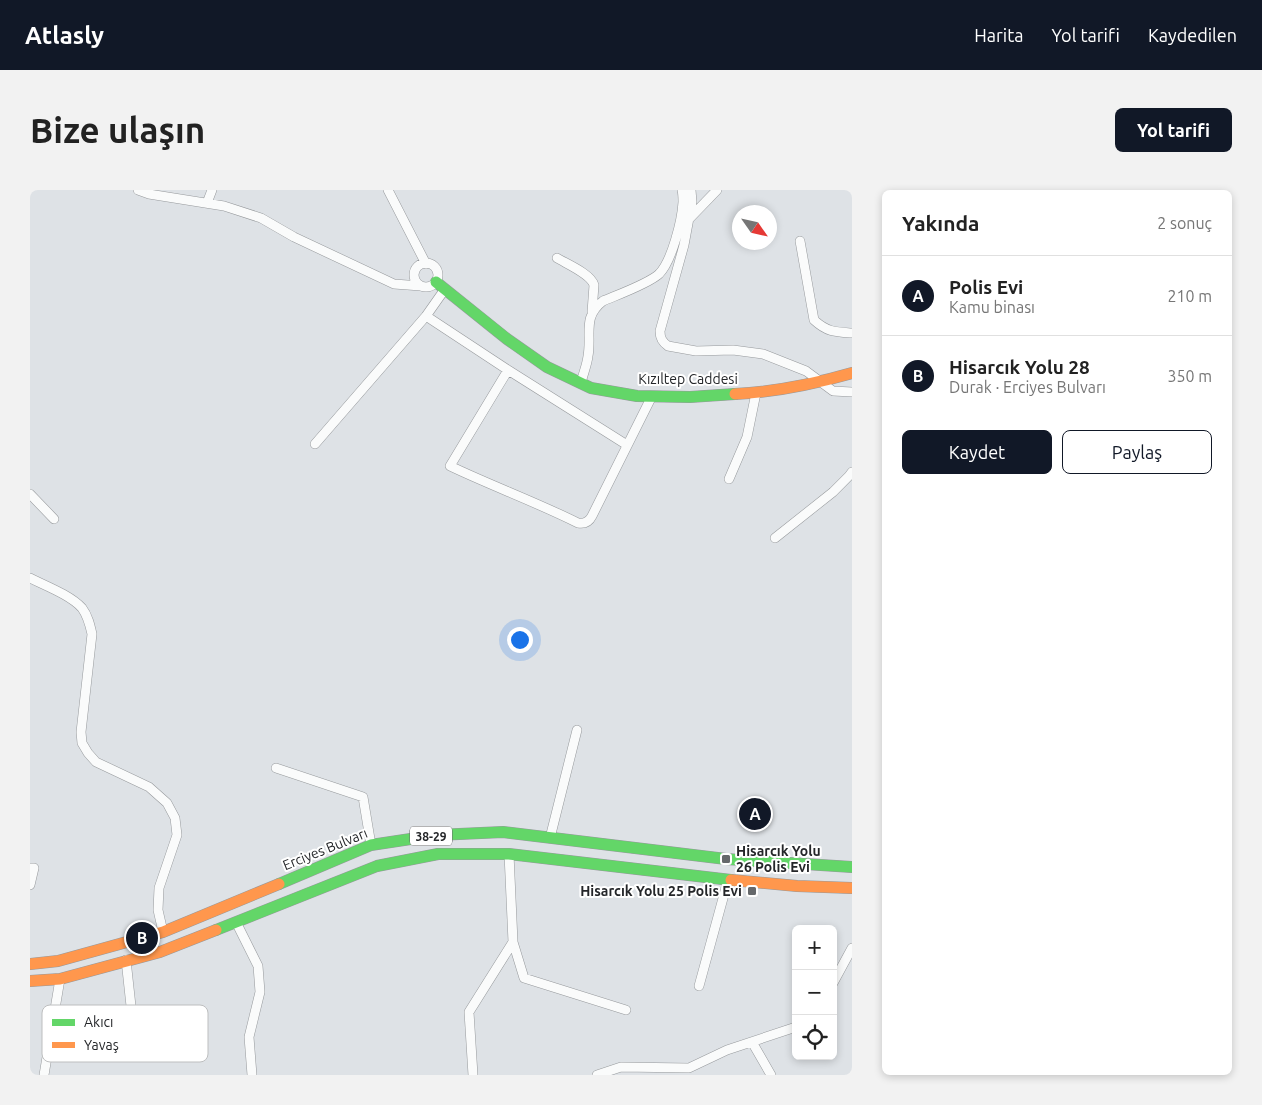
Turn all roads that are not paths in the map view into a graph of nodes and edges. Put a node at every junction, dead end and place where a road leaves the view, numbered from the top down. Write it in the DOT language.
graph roads {
  1 [pos="138,190"];
  2 [pos="212,190"];
  3 [pos="388,190"];
  4 [pos="682,190"];
  5 [pos="691,190"];
  6 [pos="717,190"];
  7 [pos="207,203"];
  8 [pos="688,220"];
  9 [pos="800,241"];
  10 [pos="557,258"];
  11 [pos="426,264"];
  12 [pos="440,285"];
  13 [pos="421,286"];
  14 [pos="592,312"];
  15 [pos="426,316"];
  16 [pos="852,333"];
  17 [pos="508,370"];
  18 [pos="852,373"];
  19 [pos="819,382"];
  20 [pos="581,383"];
  21 [pos="852,392"];
  22 [pos="756,393"];
  23 [pos="652,396"];
  24 [pos="315,444"];
  25 [pos="627,445"];
  26 [pos="852,472"];
  27 [pos="729,478"];
  28 [pos="30,494"];
  29 [pos="54,519"];
  30 [pos="775,538"];
  31 [pos="30,578"];
  32 [pos="577,730"];
  33 [pos="276,768"];
  34 [pos="550,838"];
  35 [pos="371,845"];
  36 [pos="509,854"];
  37 [pos="30,868"];
  38 [pos="852,868"];
  39 [pos="728,880"];
  40 [pos="30,884"];
  41 [pos="852,888"];
  42 [pos="236,922"];
  43 [pos="163,932"];
  44 [pos="513,942"];
  45 [pos="852,948"];
  46 [pos="126,960"];
  47 [pos="30,964"];
  48 [pos="837,976"];
  49 [pos="60,979"];
  50 [pos="30,981"];
  51 [pos="699,986"];
  52 [pos="56,1005"];
  53 [pos="131,1005"];
  54 [pos="626,1010"];
  55 [pos="792,1028"];
  56 [pos="752,1042"];
  57 [pos="46,1062"];
  58 [pos="44,1075"];
  59 [pos="252,1075"];
  60 [pos="473,1075"];
  61 [pos="597,1075"];
  62 [pos="771,1075"];
  1 -- 7 [label="street"];
  2 -- 7 [label="street"];
  3 -- 11 [label="street"];
  4 -- 14 [label="street"];
  5 -- 8 [label="street"];
  6 -- 8 [label="street"];
  7 -- 13 [label="street"];
  8 -- 19 [label="street"];
  9 -- 16 [label="street"];
  10 -- 14 [label="street"];
  11 -- 12 [label="street"];
  11 -- 13 [label="street"];
  12 -- 13 [label="street"];
  12 -- 15 [label="street"];
  12 -- 20 [label="main road, Kızıltep Caddesi"];
  14 -- 20 [label="street"];
  15 -- 17 [label="street"];
  15 -- 24 [label="street"];
  17 -- 25 [label="street"];
  17 -- 25 [label="street"];
  18 -- 19 [label="main road, Kızıltep Caddesi"];
  19 -- 21 [label="street"];
  19 -- 22 [label="main road, Kızıltep Caddesi"];
  20 -- 23 [label="main road, Kızıltep Caddesi"];
  22 -- 23 [label="main road, Kızıltep Caddesi"];
  22 -- 27 [label="street"];
  23 -- 25 [label="street"];
  26 -- 30 [label="street"];
  28 -- 29 [label="street"];
  31 -- 43 [label="street"];
  32 -- 34 [label="street"];
  33 -- 35 [label="street"];
  34 -- 35 [label="main road, Erciyes Bulvarı / 38-29"];
  34 -- 38 [label="main road, Erciyes Bulvarı / 38-29"];
  35 -- 43 [label="main road, Erciyes Bulvarı / 38-29"];
  36 -- 39 [label="main road, 38-29"];
  36 -- 42 [label="main road, 38-29"];
  36 -- 44 [label="street"];
  37 -- 40 [label="street"];
  39 -- 41 [label="main road, 38-29"];
  39 -- 51 [label="street"];
  42 -- 46 [label="main road, 38-29"];
  42 -- 59 [label="street"];
  43 -- 47 [label="main road, Erciyes Bulvarı / 38-29"];
  44 -- 54 [label="street"];
  44 -- 60 [label="street"];
  45 -- 48 [label="street"];
  46 -- 49 [label="main road, 38-29"];
  46 -- 53 [label="street"];
  49 -- 50 [label="main road, 38-29"];
  49 -- 52 [label="street"];
  55 -- 56 [label="street"];
  56 -- 61 [label="street"];
  56 -- 62 [label="street"];
  57 -- 58 [label="street"];
}
